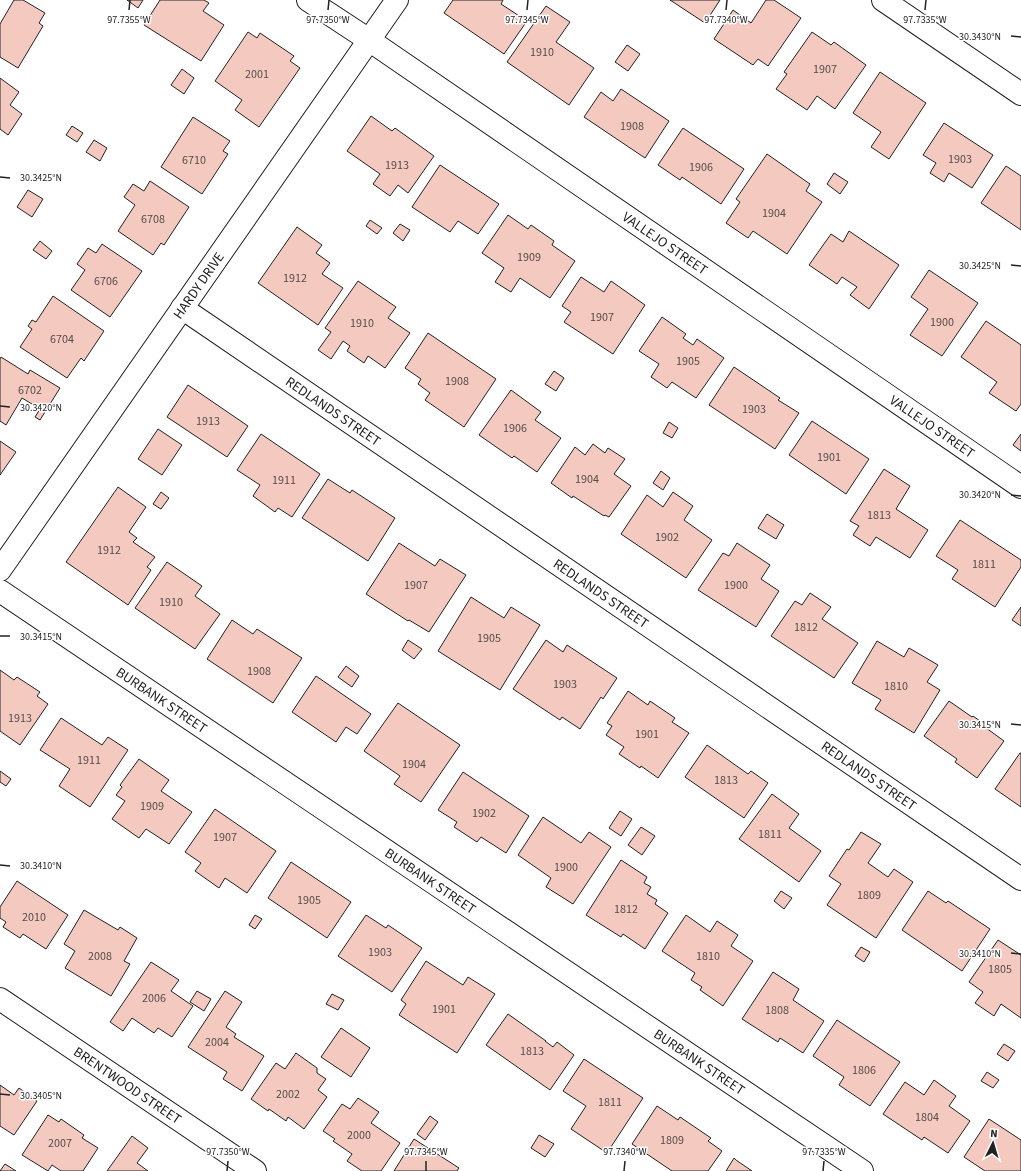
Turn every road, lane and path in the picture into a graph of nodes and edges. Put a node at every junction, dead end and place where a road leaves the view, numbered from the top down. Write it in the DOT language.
graph roads {
  1 [pos="308,0"];
  2 [pos="396,0"];
  3 [pos="883,0"];
  4 [pos="369,40"];
  5 [pos="1021,94"];
  6 [pos="182,308"];
  7 [pos="1021,488"];
  8 [pos="0,570"];
  9 [pos="0,591"];
  10 [pos="1021,879"];
  11 [pos="0,999"];
  12 [pos="255,1171"];
  13 [pos="862,1171"];
  1 -- 4 [label="street, VALLEJO STREET"];
  2 -- 4 [label="street, HARDY DRIVE"];
  3 -- 5 [label="street"];
  4 -- 6 [label="street, HARDY DRIVE"];
  4 -- 7 [label="street, VALLEJO STREET"];
  6 -- 8 [label="street, HARDY DRIVE"];
  6 -- 10 [label="street, REDLANDS STREET"];
  9 -- 13 [label="street, BURBANK STREET"];
  11 -- 12 [label="street, BRENTWOOD STREET"];
}
